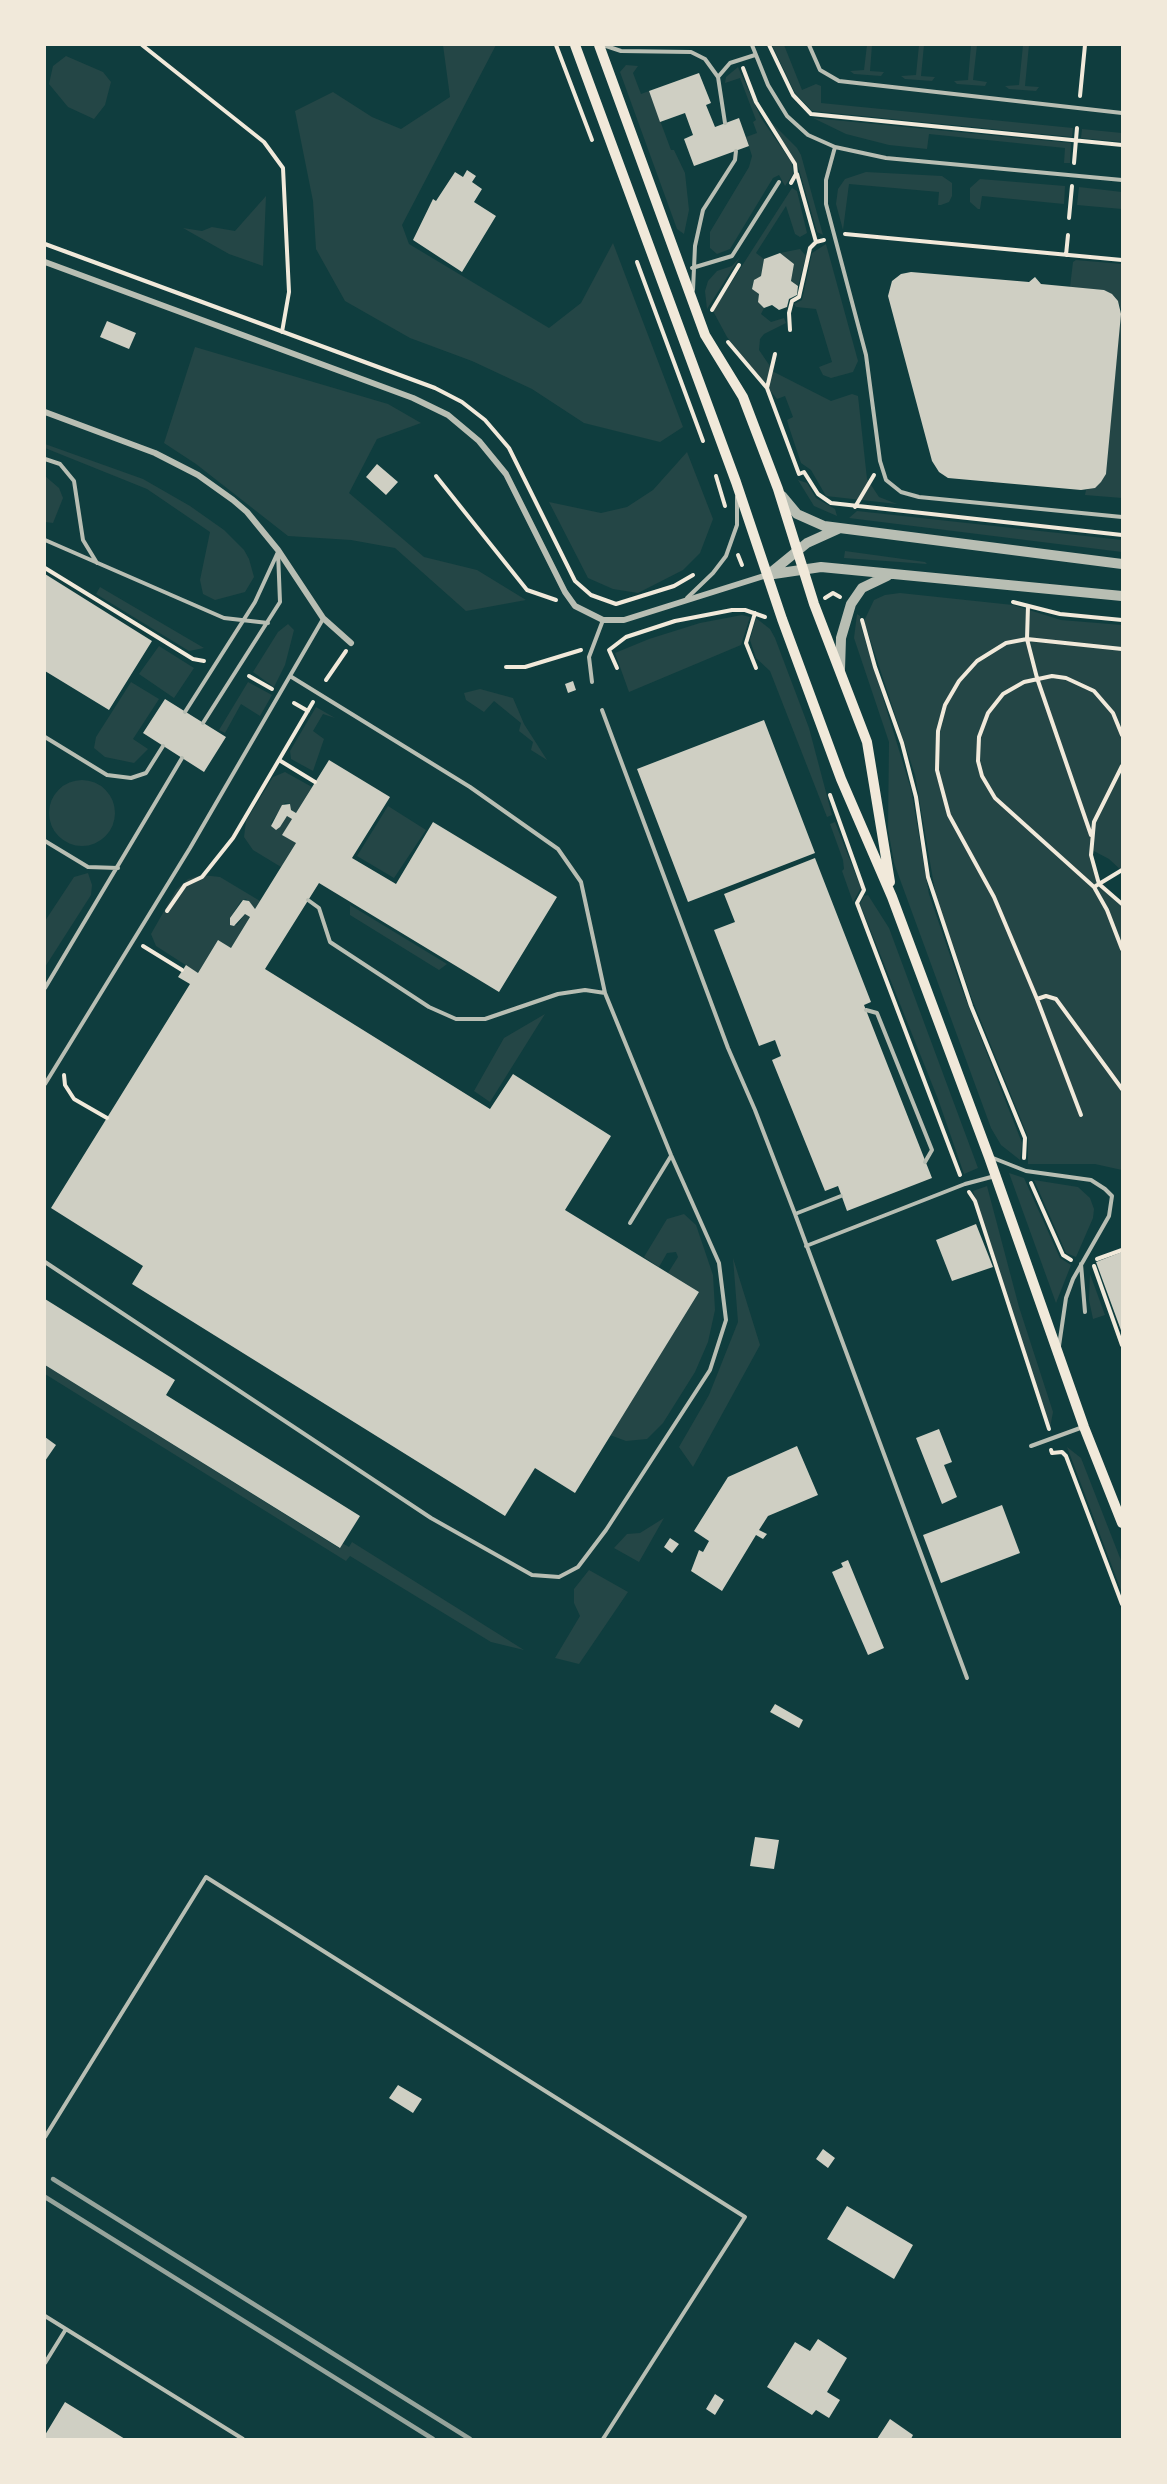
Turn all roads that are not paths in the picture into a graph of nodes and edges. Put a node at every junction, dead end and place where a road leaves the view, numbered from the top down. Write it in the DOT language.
graph roads {
  1 [pos="575,45"];
  2 [pos="598,45"];
  3 [pos="603,45"];
  4 [pos="752,45"];
  5 [pos="809,45"];
  6 [pos="755,55"];
  7 [pos="717,77"];
  8 [pos="1122,113"];
  9 [pos="726,123"];
  10 [pos="835,147"];
  11 [pos="736,151"];
  12 [pos="1122,180"];
  13 [pos="779,182"];
  14 [pos="45,262"];
  15 [pos="692,268"];
  16 [pos="693,303"];
  17 [pos="45,412"];
  18 [pos="45,459"];
  19 [pos="736,482"];
  20 [pos="778,489"];
  21 [pos="1122,517"];
  22 [pos="842,528"];
  23 [pos="45,540"];
  24 [pos="278,550"];
  25 [pos="797,550"];
  26 [pos="97,564"];
  27 [pos="1122,564"];
  28 [pos="803,568"];
  29 [pos="893,574"];
  30 [pos="767,575"];
  31 [pos="1122,596"];
  32 [pos="683,602"];
  33 [pos="323,618"];
  34 [pos="603,620"];
  35 [pos="243,622"];
  36 [pos="268,622"];
  37 [pos="351,643"];
  38 [pos="841,672"];
  39 [pos="289,675"];
  40 [pos="592,682"];
  41 [pos="602,710"];
  42 [pos="185,712"];
  43 [pos="203,723"];
  44 [pos="45,737"];
  45 [pos="163,746"];
  46 [pos="182,758"];
  47 [pos="45,841"];
  48 [pos="118,868"];
  49 [pos="892,897"];
  50 [pos="308,900"];
  51 [pos="45,988"];
  52 [pos="605,993"];
  53 [pos="866,1010"];
  54 [pos="45,1084"];
  55 [pos="671,1155"];
  56 [pos="989,1157"];
  57 [pos="925,1162"];
  58 [pos="996,1176"];
  59 [pos="842,1196"];
  60 [pos="795,1214"];
  61 [pos="630,1223"];
  62 [pos="806,1246"];
  63 [pos="45,1262"];
  64 [pos="1081,1263"];
  65 [pos="1085,1311"];
  66 [pos="1058,1354"];
  67 [pos="1084,1426"];
  68 [pos="1031,1446"];
  69 [pos="1122,1523"];
  70 [pos="967,1678"];
  71 [pos="45,2137"];
  72 [pos="45,2316"];
  73 [pos="66,2329"];
  74 [pos="45,2363"];
  75 [pos="243,2439"];
  76 [pos="603,2439"];
  1 -- 19 [label="main road"];
  2 -- 16 [label="main road"];
  3 -- 7 [label="lane"];
  4 -- 6 [label="lane"];
  5 -- 8 [label="lane"];
  6 -- 7 [label="lane"];
  6 -- 10 [label="lane"];
  7 -- 9 [label="lane"];
  10 -- 12 [label="lane"];
  10 -- 21 [label="lane"];
  11 -- 15 [label="lane"];
  13 -- 15 [label="lane"];
  14 -- 34 [label="street"];
  15 -- 16 [label="lane"];
  16 -- 20 [label="main road"];
  17 -- 24 [label="street"];
  18 -- 26 [label="lane"];
  19 -- 30 [label="main road"];
  19 -- 32 [label="lane"];
  20 -- 22 [label="street"];
  20 -- 25 [label="main road"];
  22 -- 25 [label="street"];
  22 -- 27 [label="street"];
  23 -- 26 [label="lane"];
  24 -- 33 [label="street"];
  24 -- 35 [label="lane"];
  24 -- 36 [label="lane"];
  25 -- 28 [label="main road"];
  25 -- 30 [label="street"];
  26 -- 35 [label="lane"];
  28 -- 29 [label="street"];
  28 -- 30 [label="street"];
  28 -- 38 [label="main road"];
  29 -- 31 [label="street"];
  29 -- 38 [label="street"];
  30 -- 32 [label="street"];
  30 -- 49 [label="main road"];
  32 -- 34 [label="street"];
  33 -- 37 [label="street"];
  33 -- 39 [label="lane"];
  34 -- 40 [label="lane"];
  35 -- 36 [label="lane"];
  35 -- 42 [label="lane"];
  36 -- 43 [label="lane"];
  38 -- 49 [label="main road"];
  39 -- 52 [label="lane"];
  39 -- 54 [label="lane"];
  41 -- 60 [label="lane"];
  44 -- 45 [label="lane"];
  46 -- 48 [label="lane"];
  47 -- 48 [label="lane"];
  48 -- 51 [label="lane"];
  49 -- 56 [label="main road"];
  50 -- 52 [label="lane"];
  52 -- 55 [label="lane"];
  53 -- 57 [label="lane"];
  55 -- 61 [label="lane"];
  55 -- 63 [label="lane"];
  56 -- 58 [label="main road"];
  56 -- 64 [label="lane"];
  58 -- 62 [label="lane"];
  58 -- 66 [label="main road"];
  59 -- 60 [label="lane"];
  60 -- 62 [label="lane"];
  62 -- 70 [label="lane"];
  64 -- 65 [label="lane"];
  64 -- 66 [label="lane"];
  66 -- 67 [label="main road"];
  67 -- 68 [label="lane"];
  67 -- 69 [label="main road"];
  71 -- 76 [label="lane"];
  72 -- 73 [label="lane"];
  73 -- 74 [label="lane"];
  73 -- 75 [label="lane"];
}
